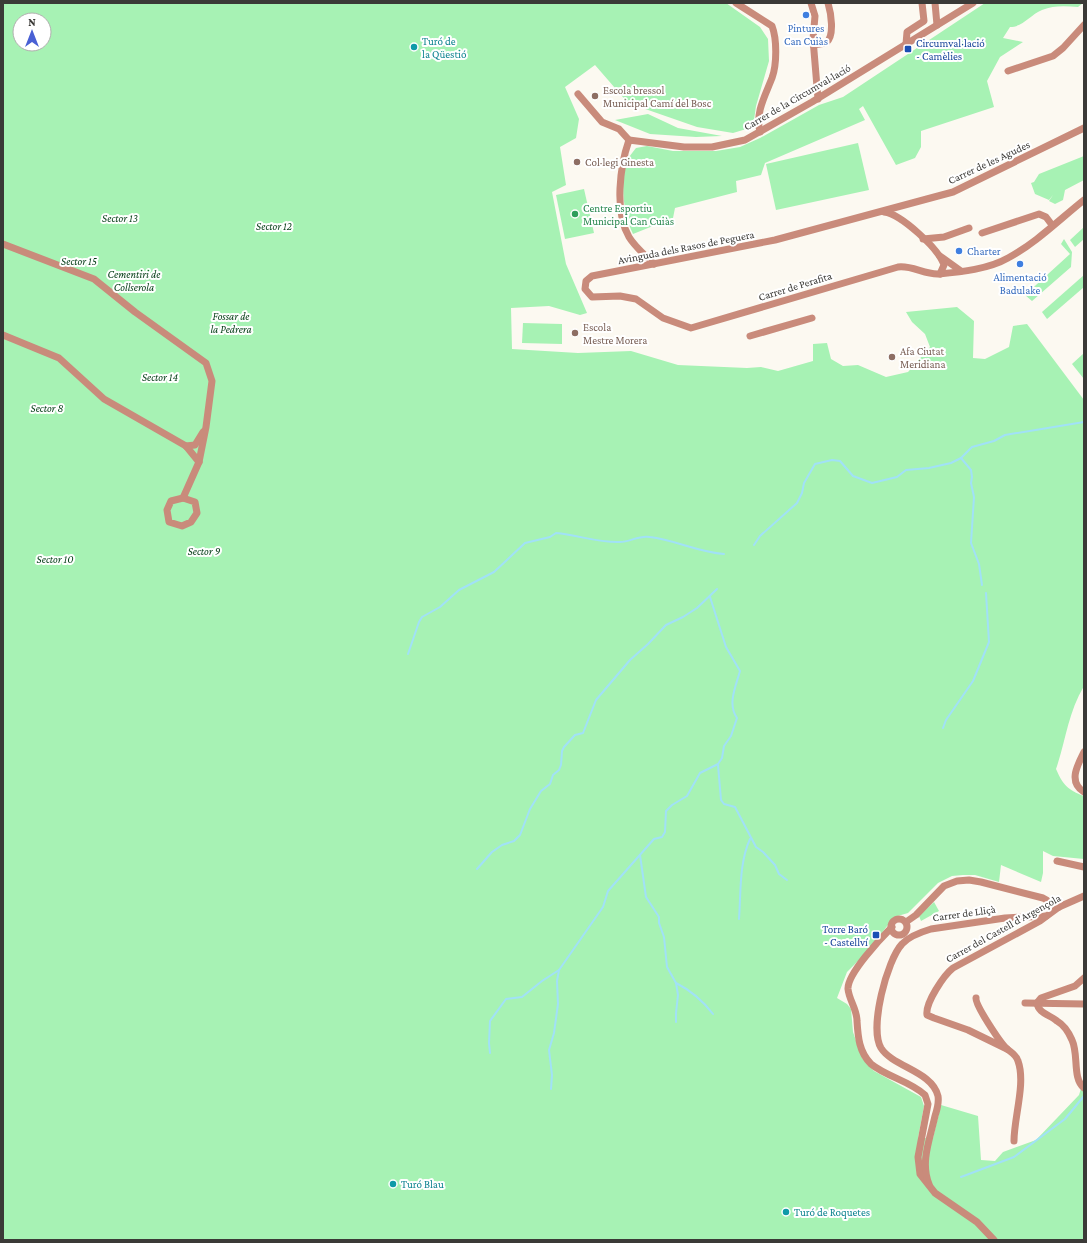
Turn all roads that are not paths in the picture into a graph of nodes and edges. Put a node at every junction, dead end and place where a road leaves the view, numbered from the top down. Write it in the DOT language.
graph roads {
  1 [pos="736,3"];
  2 [pos="811,3"];
  3 [pos="828,3"];
  4 [pos="922,3"];
  5 [pos="934,3"];
  6 [pos="974,3"];
  7 [pos="937,25"];
  8 [pos="1084,25"];
  9 [pos="906,44"];
  10 [pos="813,45"];
  11 [pos="1008,71"];
  12 [pos="578,94"];
  13 [pos="818,99"];
  14 [pos="1084,128"];
  15 [pos="760,132"];
  16 [pos="629,140"];
  17 [pos="1084,200"];
  18 [pos="900,207"];
  19 [pos="878,212"];
  20 [pos="903,220"];
  21 [pos="1052,225"];
  22 [pos="969,228"];
  23 [pos="982,233"];
  24 [pos="923,238"];
  25 [pos="3,244"];
  26 [pos="940,256"];
  27 [pos="654,264"];
  28 [pos="961,271"];
  29 [pos="940,274"];
  30 [pos="658,314"];
  31 [pos="812,318"];
  32 [pos="3,335"];
  33 [pos="750,336"];
  34 [pos="206,427"];
  35 [pos="186,446"];
  36 [pos="198,462"];
  37 [pos="183,498"];
  38 [pos="1084,752"];
  39 [pos="1083,791"];
  40 [pos="1057,861"];
  41 [pos="1084,866"];
  42 [pos="1084,896"];
  43 [pos="1059,907"];
  44 [pos="1046,916"];
  45 [pos="906,922"];
  46 [pos="896,932"];
  47 [pos="902,943"];
  48 [pos="1084,978"];
  49 [pos="976,998"];
  50 [pos="1037,1002"];
  51 [pos="1025,1003"];
  52 [pos="1084,1004"];
  53 [pos="1007,1049"];
  54 [pos="1084,1088"];
  55 [pos="1014,1141"];
  56 [pos="929,1184"];
  57 [pos="994,1240"];
  1 -- 15 [label="street"];
  2 -- 10 [label="street"];
  3 -- 10 [label="street"];
  4 -- 9 [label="street"];
  5 -- 7 [label="street"];
  6 -- 7 [label="street, Carrer de la Circumval·lació"];
  7 -- 9 [label="street, Carrer de la Circumval·lació"];
  8 -- 11 [label="street"];
  9 -- 13 [label="street, Carrer de la Circumval·lació"];
  10 -- 13 [label="street"];
  12 -- 16 [label="street"];
  13 -- 15 [label="street, Carrer de la Circumval·lació"];
  14 -- 18 [label="street, Carrer de les Agudes"];
  15 -- 16 [label="street, Carrer de la Circumval·lació"];
  16 -- 27 [label="street"];
  17 -- 21 [label="street"];
  18 -- 19 [label="street, Avinguda dels Rasos de Peguera"];
  18 -- 20 [label="street"];
  19 -- 20 [label="street, Avinguda dels Rasos de Peguera"];
  19 -- 27 [label="street, Avinguda dels Rasos de Peguera"];
  20 -- 24 [label="street, Avinguda dels Rasos de Peguera"];
  21 -- 23 [label="street"];
  21 -- 28 [label="street"];
  22 -- 24 [label="street"];
  24 -- 26 [label="street, Avinguda dels Rasos de Peguera"];
  25 -- 34 [label="street"];
  26 -- 28 [label="street, Avinguda dels Rasos de Peguera"];
  26 -- 29 [label="street"];
  27 -- 30 [label="street, Avinguda dels Rasos de Peguera"];
  28 -- 29 [label="street"];
  29 -- 30 [label="street, Carrer de Perafita"];
  31 -- 33 [label="street"];
  32 -- 35 [label="street"];
  34 -- 35 [label="street"];
  34 -- 36 [label="street"];
  35 -- 36 [label="street"];
  36 -- 37 [label="street"];
  37 -- 37 [label="street"];
  38 -- 39 [label="street"];
  40 -- 41 [label="street"];
  42 -- 43 [label="street, Carrer del Castell d'Argençola"];
  43 -- 44 [label="street, Carrer del Castell d'Argençola"];
  43 -- 45 [label="street"];
  44 -- 47 [label="street, Carrer de Lliçà"];
  44 -- 53 [label="street, Carrer del Castell d'Argençola"];
  45 -- 46 [label="street"];
  45 -- 46 [label="street"];
  46 -- 47 [label="street"];
  46 -- 56 [label="street"];
  47 -- 56 [label="street, Carrer de Lliçà"];
  48 -- 50 [label="street"];
  49 -- 53 [label="street"];
  50 -- 51 [label="street"];
  50 -- 52 [label="street"];
  50 -- 54 [label="street"];
  53 -- 55 [label="street"];
  56 -- 57 [label="street"];
}
